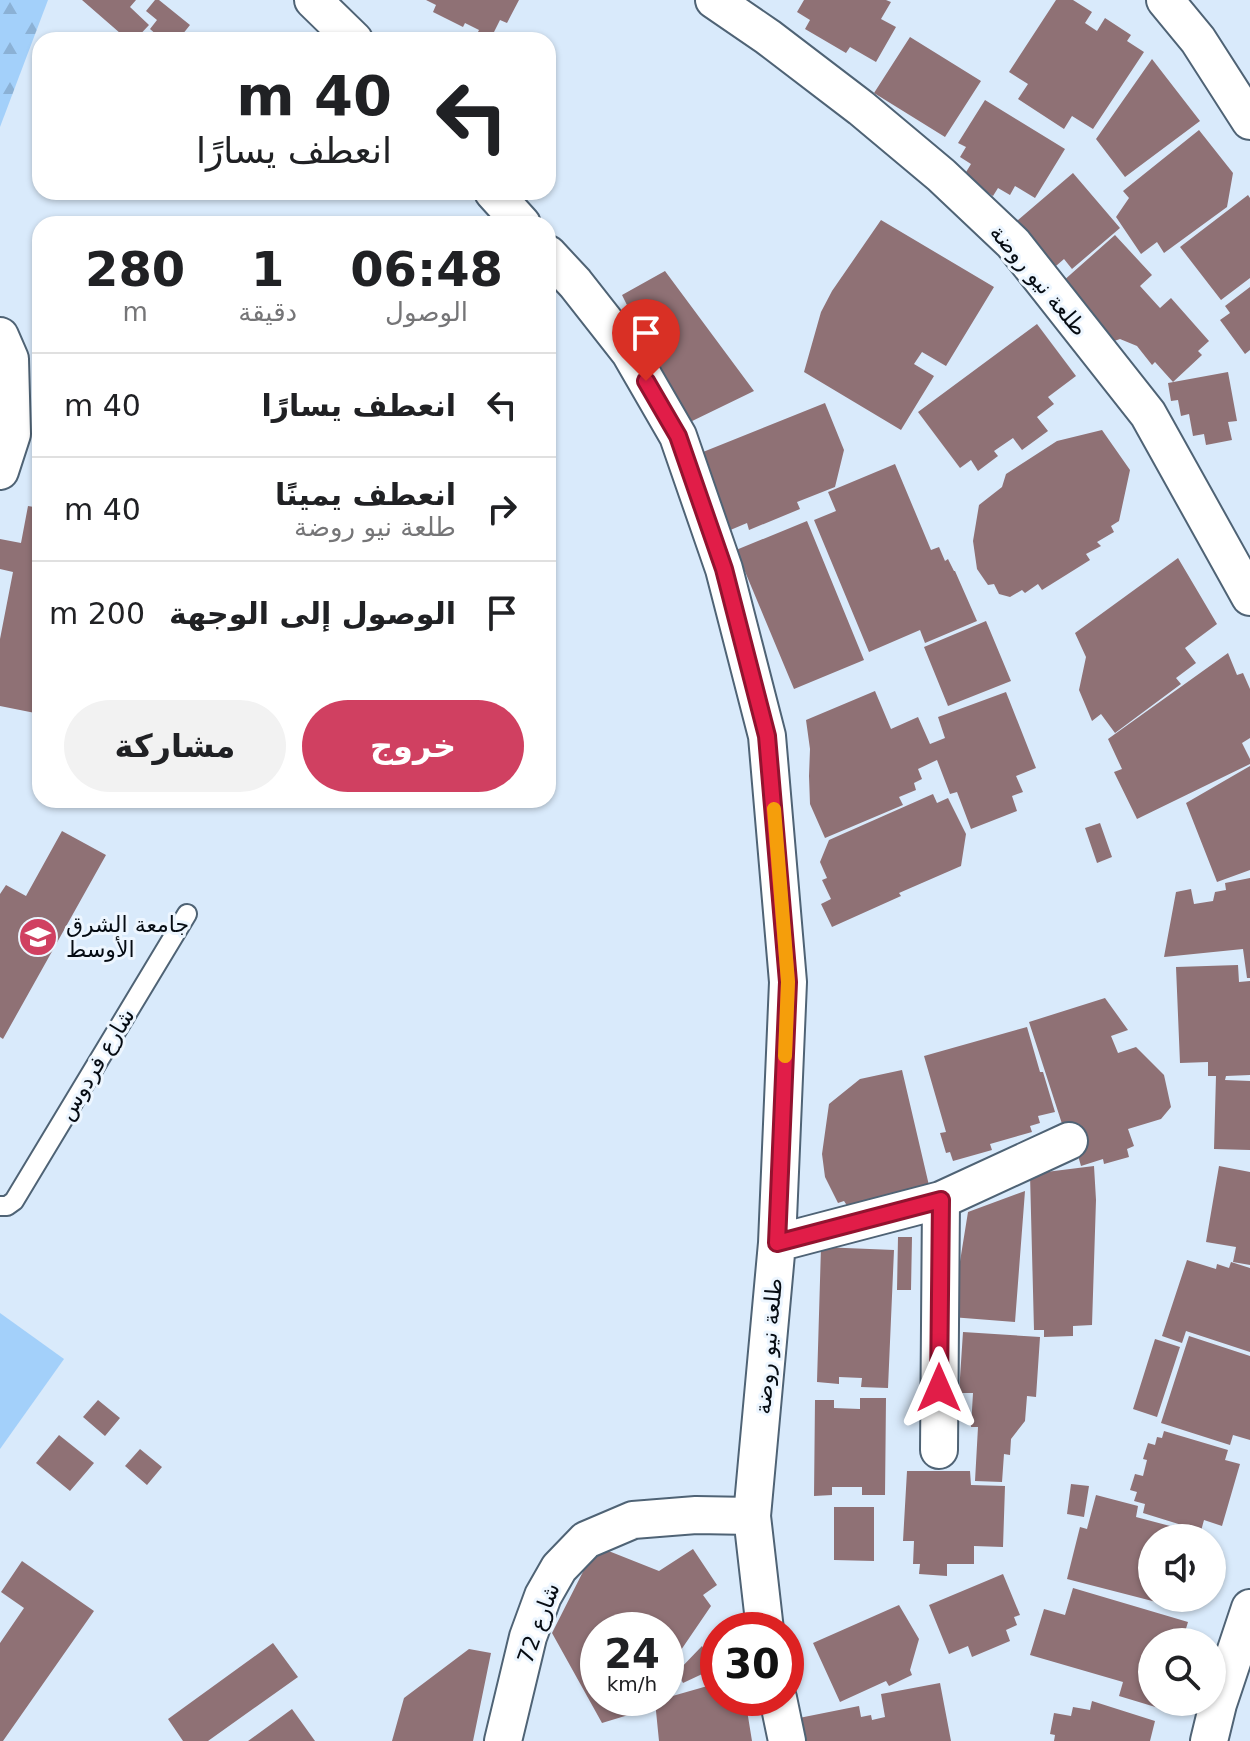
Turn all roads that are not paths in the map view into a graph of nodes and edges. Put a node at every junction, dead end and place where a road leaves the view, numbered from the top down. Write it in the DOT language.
graph roads {
  1 [pos="313,0"];
  2 [pos="714,0"];
  3 [pos="1165,0"];
  4 [pos="346,32"];
  5 [pos="1250,121"];
  6 [pos="500,200"];
  7 [pos="515,216"];
  8 [pos="556,263"];
  9 [pos="0,336"];
  10 [pos="0,471"];
  11 [pos="1250,597"];
  12 [pos="187,914"];
  13 [pos="1069,1141"];
  14 [pos="941,1200"];
  15 [pos="0,1206"];
  16 [pos="777,1243"];
  17 [pos="939,1450"];
  18 [pos="752,1516"];
  19 [pos="1250,1608"];
  20 [pos="763,1612"];
  21 [pos="782,1716"];
  22 [pos="503,1741"];
  23 [pos="787,1741"];
  24 [pos="1209,1741"];
  1 -- 4 [label="street"];
  2 -- 11 [label="street, طلعة نيو روضة"];
  3 -- 5 [label="street"];
  6 -- 7 [label="street"];
  8 -- 16 [label="street, طلعة نيو روضة"];
  9 -- 10 [label="street"];
  12 -- 15 [label="lane, شارع فردوس"];
  13 -- 14 [label="street"];
  14 -- 16 [label="street"];
  14 -- 17 [label="street"];
  16 -- 18 [label="street, طلعة نيو روضة"];
  18 -- 20 [label="street, طلعة نيو روضة"];
  18 -- 22 [label="street, شارع 72"];
  19 -- 24 [label="street"];
  21 -- 23 [label="street"];
}
